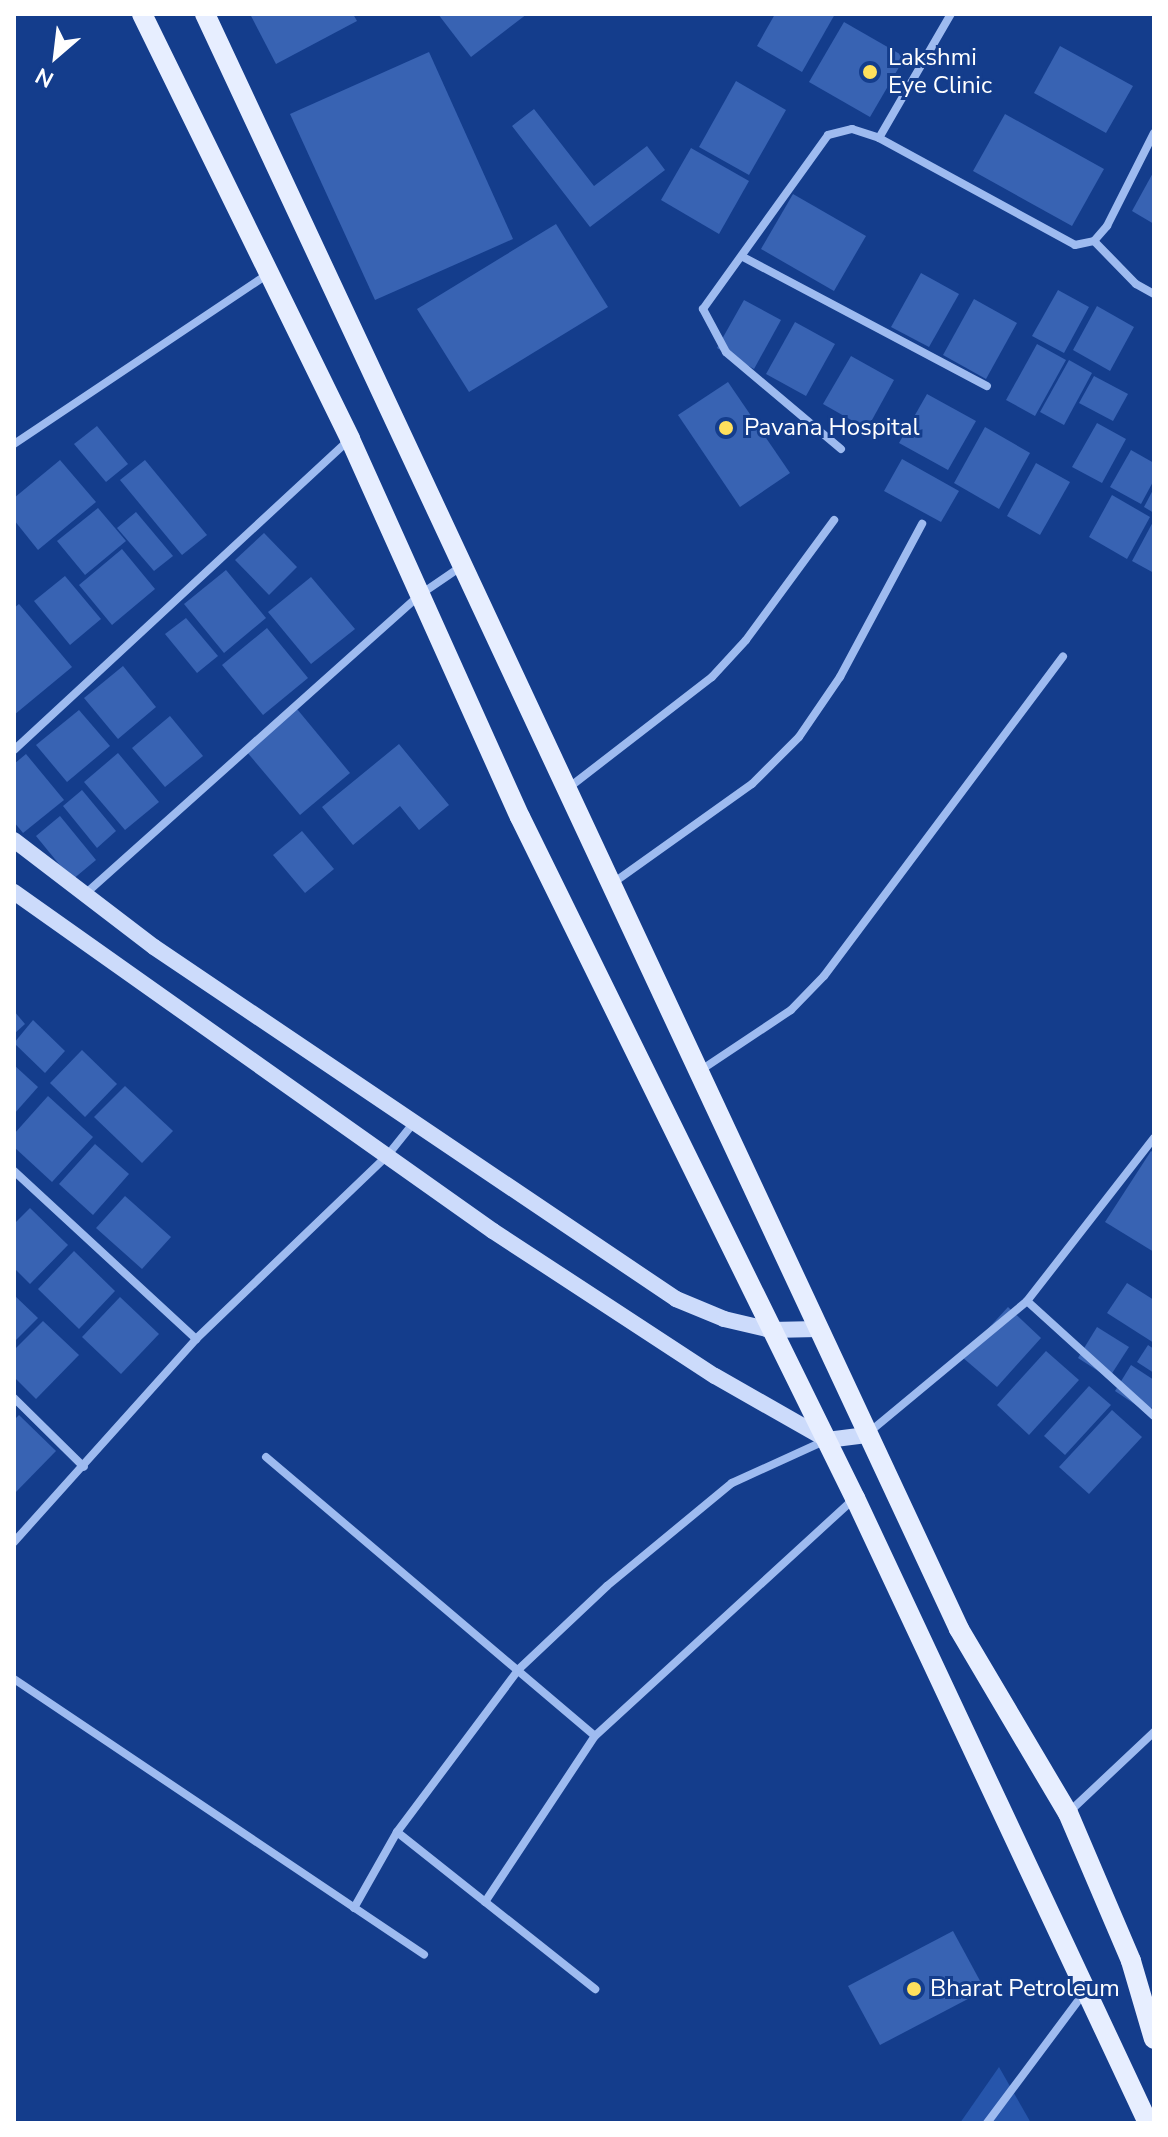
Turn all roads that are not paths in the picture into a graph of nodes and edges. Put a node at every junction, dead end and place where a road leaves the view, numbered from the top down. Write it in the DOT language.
graph roads {
  1 [pos="142,14"];
  2 [pos="205,14"];
  3 [pos="951,14"];
  4 [pos="1154,133"];
  5 [pos="879,138"];
  6 [pos="1094,241"];
  7 [pos="743,257"];
  8 [pos="270,273"];
  9 [pos="1154,294"];
  10 [pos="987,386"];
  11 [pos="350,439"];
  12 [pos="14,444"];
  13 [pos="841,449"];
  14 [pos="834,520"];
  15 [pos="922,524"];
  16 [pos="463,565"];
  17 [pos="418,596"];
  18 [pos="1063,656"];
  19 [pos="14,750"];
  20 [pos="567,789"];
  21 [pos="14,840"];
  22 [pos="611,884"];
  23 [pos="14,892"];
  24 [pos="83,896"];
  25 [pos="699,1071"];
  26 [pos="416,1120"];
  27 [pos="1154,1138"];
  28 [pos="387,1156"];
  29 [pos="14,1171"];
  30 [pos="1027,1301"];
  31 [pos="818,1329"];
  32 [pos="771,1330"];
  33 [pos="196,1339"];
  34 [pos="14,1398"];
  35 [pos="1154,1416"];
  36 [pos="867,1435"];
  37 [pos="827,1440"];
  38 [pos="266,1457"];
  39 [pos="84,1467"];
  40 [pos="855,1498"];
  41 [pos="14,1542"];
  42 [pos="519,1669"];
  43 [pos="14,1679"];
  44 [pos="1154,1732"];
  45 [pos="595,1736"];
  46 [pos="1068,1813"];
  47 [pos="397,1832"];
  48 [pos="485,1902"];
  49 [pos="354,1908"];
  50 [pos="424,1955"];
  51 [pos="595,1989"];
  52 [pos="1087,1989"];
  53 [pos="1154,2039"];
  54 [pos="987,2123"];
  55 [pos="1148,2123"];
  1 -- 8 [label="main road"];
  2 -- 16 [label="main road"];
  3 -- 5 [label="street"];
  4 -- 6 [label="street"];
  5 -- 6 [label="street"];
  5 -- 7 [label="street"];
  6 -- 9 [label="street"];
  7 -- 10 [label="street"];
  7 -- 13 [label="street"];
  8 -- 11 [label="main road"];
  8 -- 12 [label="street"];
  11 -- 17 [label="main road"];
  11 -- 19 [label="street"];
  14 -- 20 [label="street"];
  15 -- 22 [label="street"];
  16 -- 17 [label="street"];
  16 -- 20 [label="main road"];
  17 -- 24 [label="street"];
  17 -- 32 [label="main road"];
  18 -- 25 [label="street"];
  20 -- 22 [label="main road"];
  21 -- 24 [label="main road"];
  22 -- 25 [label="main road"];
  23 -- 28 [label="main road"];
  24 -- 26 [label="main road"];
  25 -- 31 [label="main road"];
  26 -- 28 [label="street"];
  26 -- 32 [label="main road"];
  27 -- 30 [label="street"];
  28 -- 33 [label="street"];
  28 -- 37 [label="main road"];
  29 -- 33 [label="street"];
  30 -- 35 [label="street"];
  30 -- 36 [label="street"];
  31 -- 32 [label="main road"];
  31 -- 36 [label="main road"];
  32 -- 37 [label="main road"];
  33 -- 39 [label="street"];
  34 -- 39 [label="street"];
  36 -- 37 [label="main road"];
  36 -- 46 [label="main road"];
  37 -- 40 [label="main road"];
  37 -- 42 [label="street"];
  38 -- 42 [label="street"];
  39 -- 41 [label="street"];
  40 -- 45 [label="street"];
  40 -- 52 [label="main road"];
  42 -- 45 [label="street"];
  42 -- 47 [label="street"];
  43 -- 49 [label="street"];
  44 -- 46 [label="street"];
  45 -- 48 [label="street"];
  46 -- 53 [label="main road"];
  47 -- 48 [label="street"];
  47 -- 49 [label="street"];
  48 -- 51 [label="street"];
  49 -- 50 [label="street"];
  52 -- 54 [label="street"];
  52 -- 55 [label="main road"];
}
